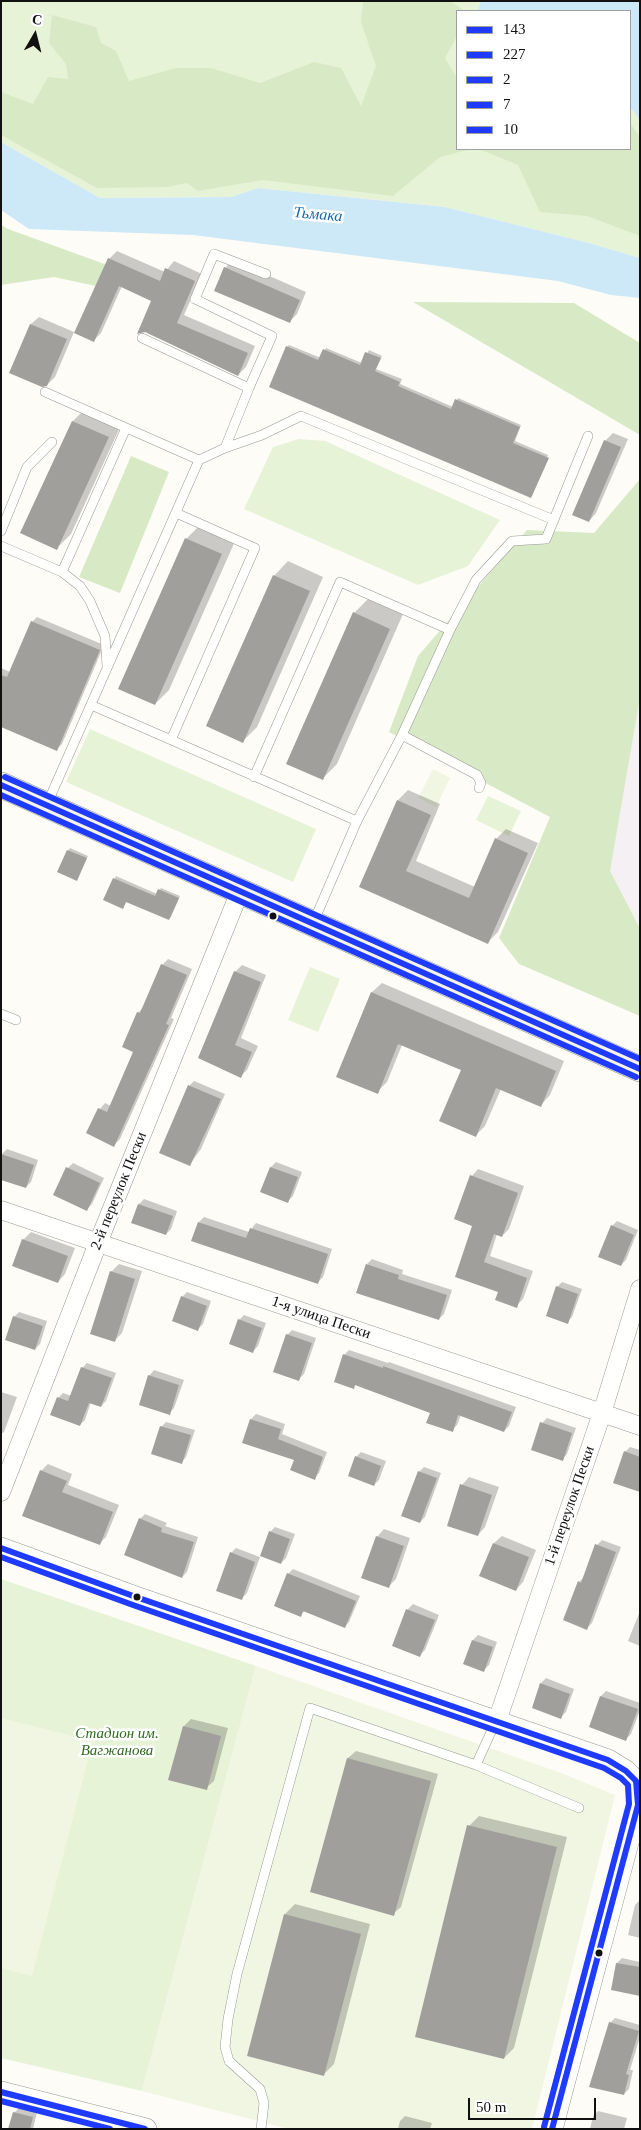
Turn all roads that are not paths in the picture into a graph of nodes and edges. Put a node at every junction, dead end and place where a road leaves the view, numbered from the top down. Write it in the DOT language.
graph roads {
  1 [pos="266,274"];
  2 [pos="142,338"];
  3 [pos="249,388"];
  4 [pos="45,392"];
  5 [pos="126,428"];
  6 [pos="588,436"];
  7 [pos="52,442"];
  8 [pos="225,448"];
  9 [pos="199,460"];
  10 [pos="176,513"];
  11 [pos="554,520"];
  12 [pos="1,530"];
  13 [pos="1,546"];
  14 [pos="62,572"];
  15 [pos="450,630"];
  16 [pos="107,668"];
  17 [pos="91,705"];
  18 [pos="402,734"];
  19 [pos="170,740"];
  20 [pos="254,777"];
  21 [pos="1,785"];
  22 [pos="480,788"];
  23 [pos="47,805"];
  24 [pos="357,821"];
  25 [pos="240,892"];
  26 [pos="313,924"];
  27 [pos="1,1014"];
  28 [pos="16,1020"];
  29 [pos="640,1069"];
  30 [pos="1,1210"];
  31 [pos="98,1243"];
  32 [pos="640,1289"];
  33 [pos="602,1412"];
  34 [pos="640,1426"];
  35 [pos="1,1492"];
  36 [pos="1,1548"];
  37 [pos="496,1721"];
  38 [pos="476,1765"];
  39 [pos="638,1778"];
  40 [pos="578,1808"];
  41 [pos="1,2092"];
  42 [pos="146,2129"];
  43 [pos="261,2129"];
  44 [pos="552,2129"];
  1 -- 3 [label="lane"];
  2 -- 3 [label="lane"];
  3 -- 8 [label="lane"];
  4 -- 5 [label="lane"];
  5 -- 9 [label="lane"];
  5 -- 14 [label="lane"];
  6 -- 11 [label="lane"];
  7 -- 12 [label="lane"];
  8 -- 9 [label="lane"];
  8 -- 11 [label="lane"];
  9 -- 10 [label="lane"];
  10 -- 16 [label="lane"];
  10 -- 19 [label="lane"];
  11 -- 15 [label="lane"];
  13 -- 14 [label="lane"];
  14 -- 16 [label="lane"];
  15 -- 18 [label="lane"];
  15 -- 20 [label="lane"];
  16 -- 17 [label="lane"];
  17 -- 19 [label="lane"];
  17 -- 23 [label="lane"];
  18 -- 22 [label="lane"];
  18 -- 24 [label="lane"];
  19 -- 20 [label="lane"];
  20 -- 24 [label="lane"];
  21 -- 23 [label="main road"];
  23 -- 25 [label="main road"];
  24 -- 26 [label="lane"];
  25 -- 26 [label="main road"];
  25 -- 31 [label="street, 2-й переулок Пески"];
  26 -- 29 [label="main road"];
  27 -- 28 [label="lane"];
  30 -- 31 [label="street, 1-я улица Пески"];
  31 -- 33 [label="street, 1-я улица Пески"];
  31 -- 35 [label="street, 2-й переулок Пески"];
  32 -- 33 [label="street, 1-й переулок Пески"];
  33 -- 34 [label="street, 1-я улица Пески"];
  33 -- 37 [label="street, 1-й переулок Пески"];
  36 -- 37 [label="street"];
  37 -- 38 [label="lane"];
  37 -- 39 [label="street"];
  38 -- 40 [label="lane"];
  38 -- 43 [label="lane"];
  39 -- 44 [label="street"];
  41 -- 42 [label="street"];
}
